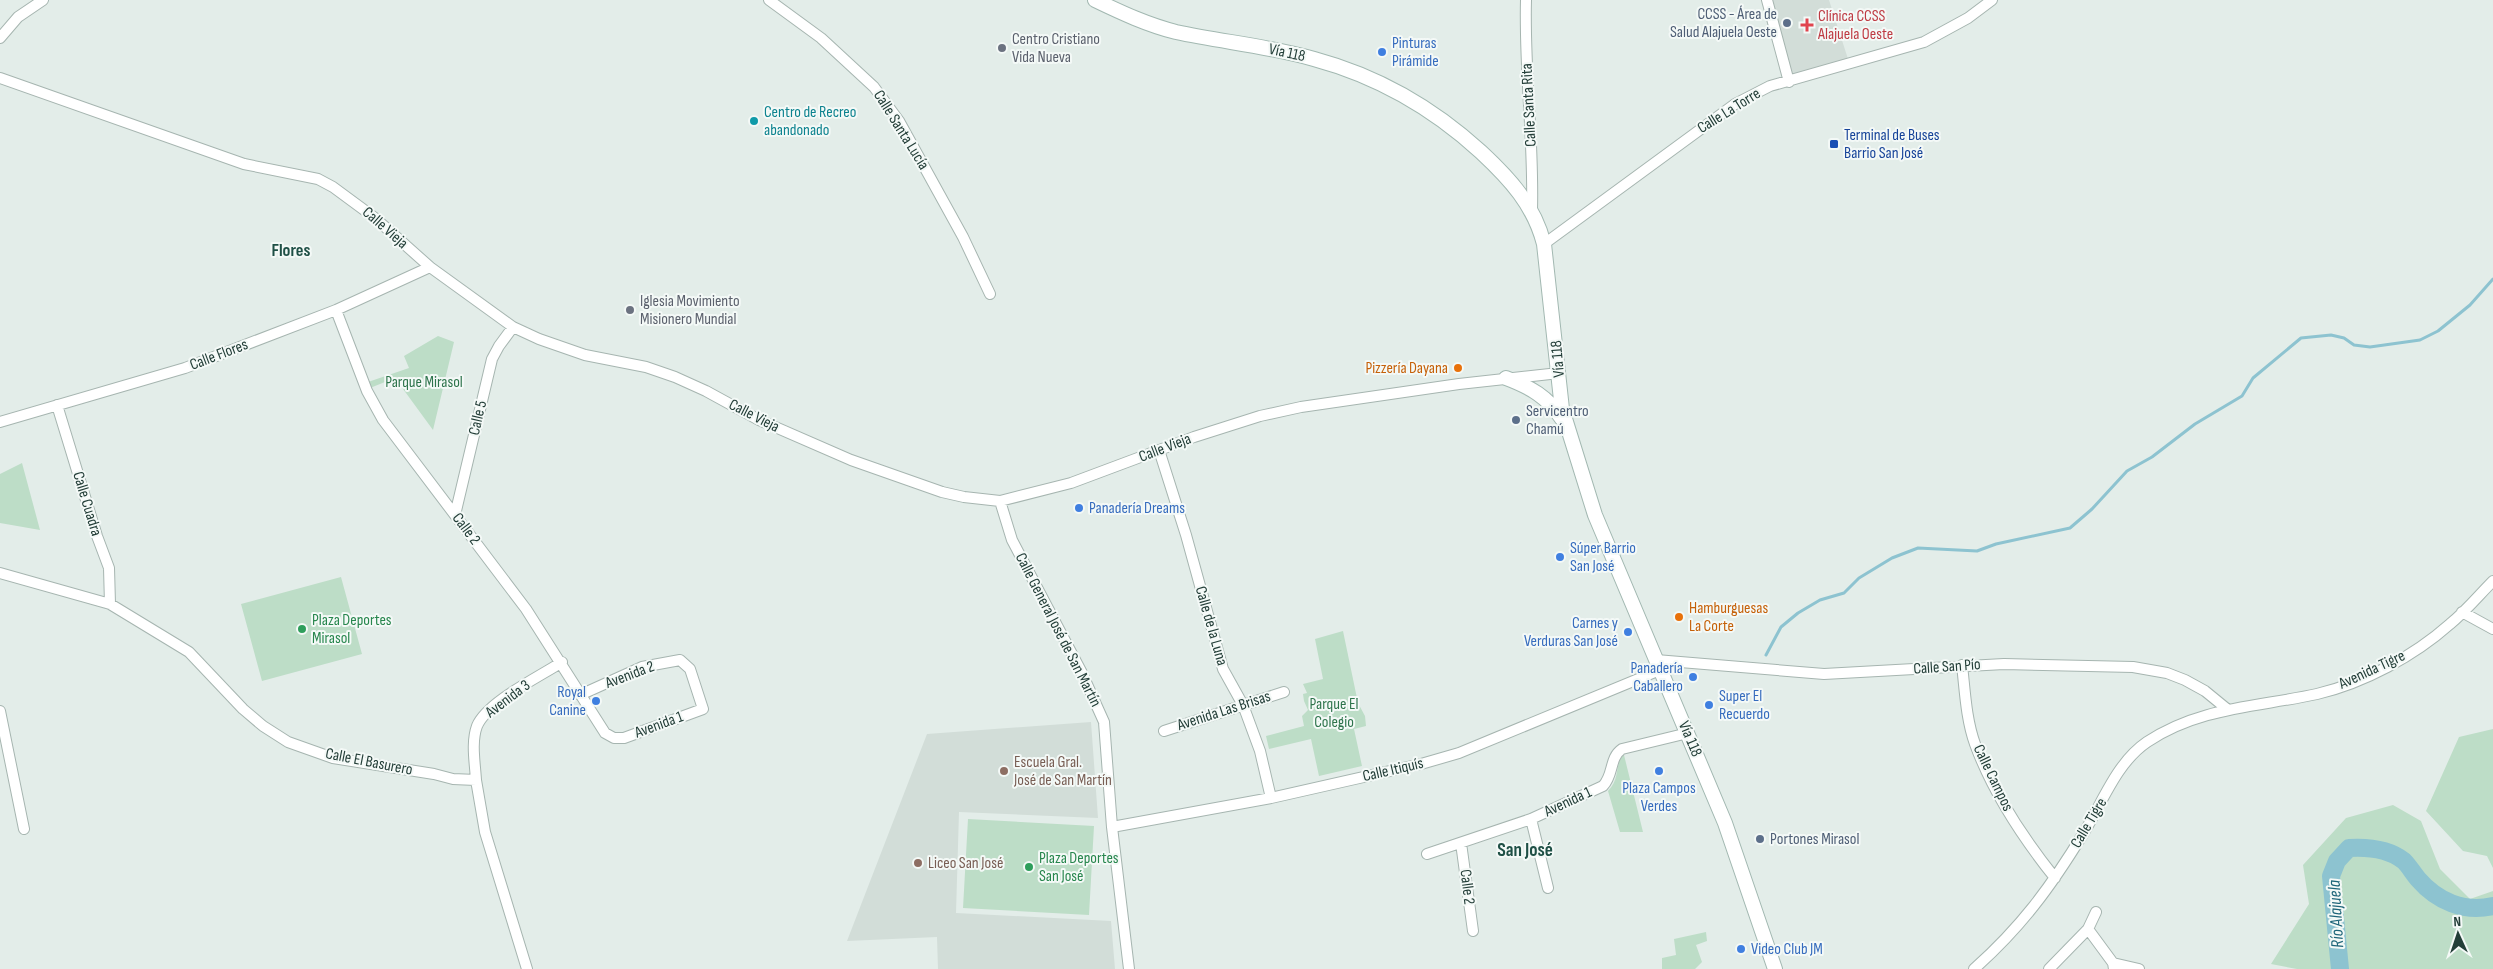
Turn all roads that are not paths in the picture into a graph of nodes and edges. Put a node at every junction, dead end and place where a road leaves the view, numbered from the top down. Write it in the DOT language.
graph roads {
  1 [pos="43,0"];
  2 [pos="769,0"];
  3 [pos="1096,0"];
  4 [pos="1526,0"];
  5 [pos="1767,0"];
  6 [pos="1992,0"];
  7 [pos="0,38"];
  8 [pos="0,78"];
  9 [pos="1789,82"];
  10 [pos="1532,210"];
  11 [pos="1544,244"];
  12 [pos="430,267"];
  13 [pos="990,294"];
  14 [pos="336,310"];
  15 [pos="513,326"];
  16 [pos="1559,373"];
  17 [pos="1506,378"];
  18 [pos="57,405"];
  19 [pos="0,422"];
  20 [pos="1566,425"];
  21 [pos="1159,450"];
  22 [pos="1000,501"];
  23 [pos="455,515"];
  24 [pos="0,573"];
  25 [pos="2493,581"];
  26 [pos="110,604"];
  27 [pos="2462,612"];
  28 [pos="2493,629"];
  29 [pos="562,662"];
  30 [pos="1658,665"];
  31 [pos="1962,665"];
  32 [pos="1284,692"];
  33 [pos="580,695"];
  34 [pos="1243,705"];
  35 [pos="703,709"];
  36 [pos="2227,709"];
  37 [pos="0,711"];
  38 [pos="1164,731"];
  39 [pos="1688,733"];
  40 [pos="614,738"];
  41 [pos="476,780"];
  42 [pos="1271,798"];
  43 [pos="1532,818"];
  44 [pos="1112,827"];
  45 [pos="24,829"];
  46 [pos="1461,843"];
  47 [pos="1427,854"];
  48 [pos="2055,878"];
  49 [pos="1548,888"];
  50 [pos="2096,912"];
  51 [pos="2088,929"];
  52 [pos="1472,931"];
  53 [pos="2114,966"];
  54 [pos="527,969"];
  55 [pos="1129,969"];
  56 [pos="1775,969"];
  57 [pos="1974,969"];
  58 [pos="2050,969"];
  59 [pos="2139,969"];
  1 -- 7 [label="street"];
  2 -- 13 [label="street, Calle Santa Lucía"];
  3 -- 10 [label="main road, Vía 118"];
  4 -- 10 [label="street, Calle Santa Rita"];
  5 -- 9 [label="street"];
  6 -- 9 [label="street, Calle La Torre"];
  8 -- 12 [label="street, Calle Vieja"];
  9 -- 11 [label="street, Calle La Torre"];
  10 -- 11 [label="main road, Vía 118"];
  11 -- 16 [label="main road, Vía 118"];
  12 -- 14 [label="street, Calle Flores"];
  12 -- 15 [label="street, Calle Vieja"];
  14 -- 18 [label="street, Calle Flores"];
  14 -- 23 [label="street, Calle 2"];
  15 -- 22 [label="street, Calle Vieja"];
  15 -- 23 [label="street, Calle 5"];
  16 -- 17 [label="street, Calle Vieja"];
  16 -- 20 [label="main road, Vía 118"];
  17 -- 20 [label="main road"];
  17 -- 21 [label="street, Calle Vieja"];
  18 -- 19 [label="street, Calle Flores"];
  18 -- 26 [label="street, Calle Cuadra"];
  20 -- 30 [label="main road, Vía 118"];
  21 -- 22 [label="street, Calle Vieja"];
  21 -- 34 [label="street, Calle de la Luna"];
  22 -- 44 [label="street, Calle General José de San Martín"];
  23 -- 29 [label="street, Calle 2"];
  24 -- 26 [label="street, Calle El Basurero"];
  25 -- 27 [label="street, Avenida Tigre"];
  26 -- 41 [label="street, Calle El Basurero"];
  27 -- 28 [label="street"];
  27 -- 36 [label="street, Avenida Tigre"];
  29 -- 33 [label="street, Calle 2"];
  29 -- 41 [label="street, Avenida 3"];
  30 -- 31 [label="street, Calle San Pío"];
  30 -- 39 [label="main road, Vía 118"];
  30 -- 42 [label="street, Calle Itiquís"];
  31 -- 36 [label="street, Calle San Pío"];
  31 -- 48 [label="street, Calle Campos"];
  32 -- 34 [label="street, Avenida Las Brisas"];
  33 -- 35 [label="street, Avenida 2"];
  33 -- 40 [label="street, Calle 2"];
  34 -- 38 [label="street, Avenida Las Brisas"];
  34 -- 42 [label="street, Calle de la Luna"];
  35 -- 40 [label="street, Avenida 1"];
  36 -- 48 [label="street, Calle Tigre"];
  37 -- 45 [label="street"];
  39 -- 43 [label="street, Avenida 1"];
  39 -- 56 [label="main road, Vía 118"];
  41 -- 54 [label="street"];
  42 -- 44 [label="street, Calle Itiquís"];
  43 -- 46 [label="street, Avenida 1"];
  43 -- 49 [label="street"];
  44 -- 55 [label="street, Calle General José de San Martín"];
  46 -- 47 [label="street, Avenida 1"];
  46 -- 52 [label="street, Calle 2"];
  48 -- 57 [label="street, Calle Tigre"];
  50 -- 51 [label="street"];
  51 -- 53 [label="street"];
  51 -- 58 [label="street"];
  53 -- 59 [label="street"];
}
